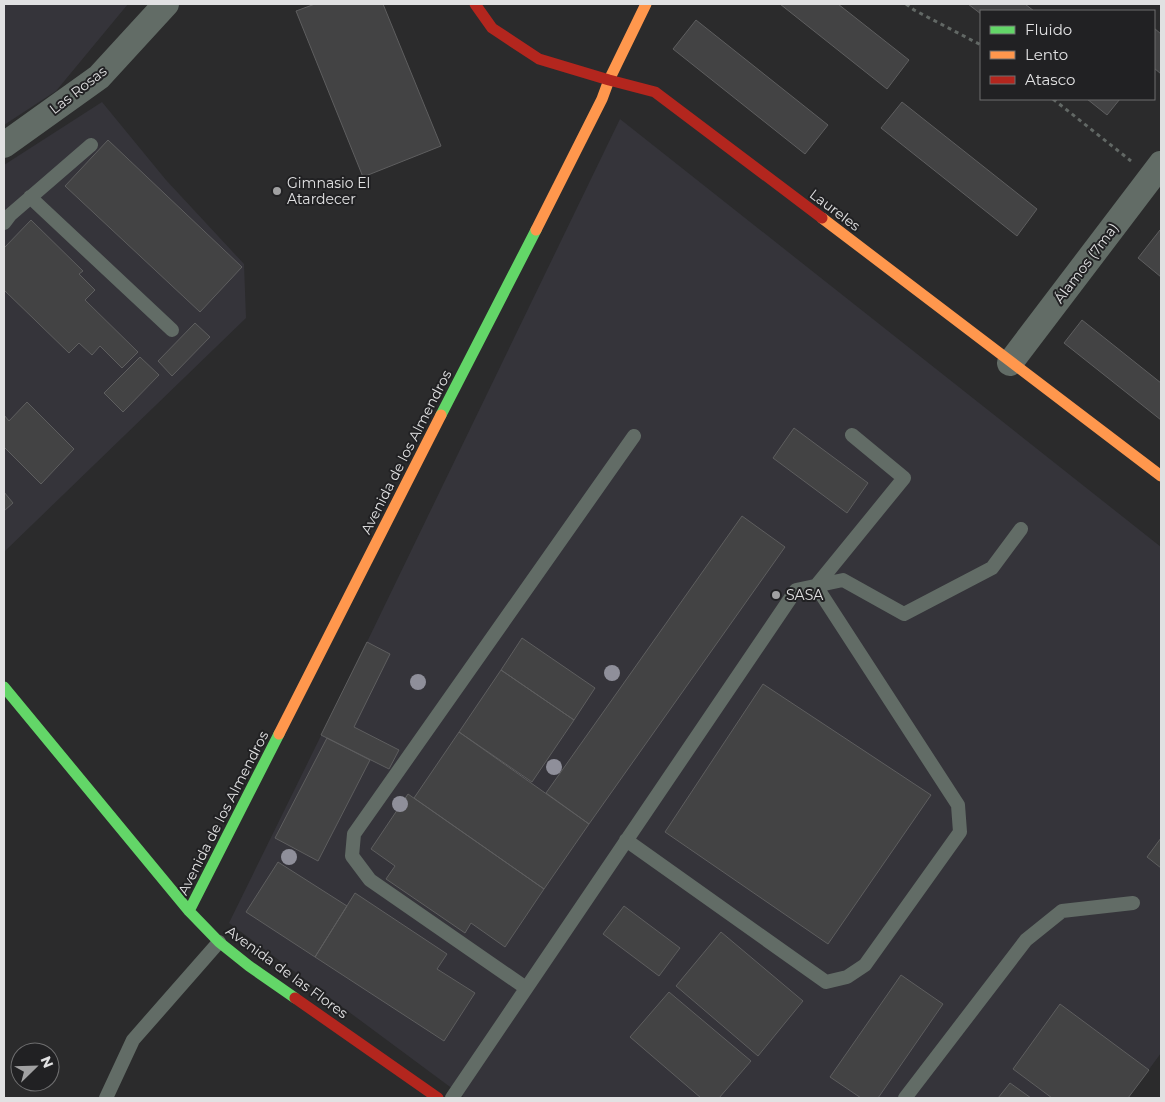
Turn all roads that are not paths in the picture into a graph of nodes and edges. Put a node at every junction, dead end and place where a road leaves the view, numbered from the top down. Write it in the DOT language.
graph roads {
  1 [pos="166,4"];
  2 [pos="475,4"];
  3 [pos="646,4"];
  4 [pos="609,80"];
  5 [pos="91,145"];
  6 [pos="4,146"];
  7 [pos="1156,170"];
  8 [pos="30,197"];
  9 [pos="4,223"];
  10 [pos="172,330"];
  11 [pos="1010,363"];
  12 [pos="852,435"];
  13 [pos="634,436"];
  14 [pos="1161,476"];
  15 [pos="1021,529"];
  16 [pos="816,586"];
  17 [pos="4,687"];
  18 [pos="626,840"];
  19 [pos="1133,903"];
  20 [pos="189,911"];
  21 [pos="219,942"];
  22 [pos="526,988"];
  23 [pos="106,1098"];
  24 [pos="438,1098"];
  25 [pos="452,1098"];
  26 [pos="905,1098"];
  1 -- 6 [label="street, Las Rosas"];
  2 -- 4 [label="street, Laureles"];
  3 -- 4 [label="street, Avenida de los Almendros"];
  4 -- 11 [label="street, Laureles"];
  4 -- 20 [label="street, Avenida de los Almendros"];
  5 -- 8 [label="lane"];
  7 -- 11 [label="street, Álamos (7ma)"];
  8 -- 9 [label="lane"];
  8 -- 10 [label="lane"];
  11 -- 14 [label="street, Laureles"];
  12 -- 16 [label="lane"];
  13 -- 22 [label="lane"];
  15 -- 16 [label="lane"];
  16 -- 18 [label="lane"];
  16 -- 18 [label="lane"];
  17 -- 20 [label="street, Avenida de las Flores"];
  18 -- 22 [label="lane"];
  19 -- 26 [label="lane"];
  20 -- 21 [label="street, Avenida de las Flores"];
  21 -- 23 [label="lane"];
  21 -- 24 [label="street, Avenida de las Flores"];
  22 -- 25 [label="lane"];
}
